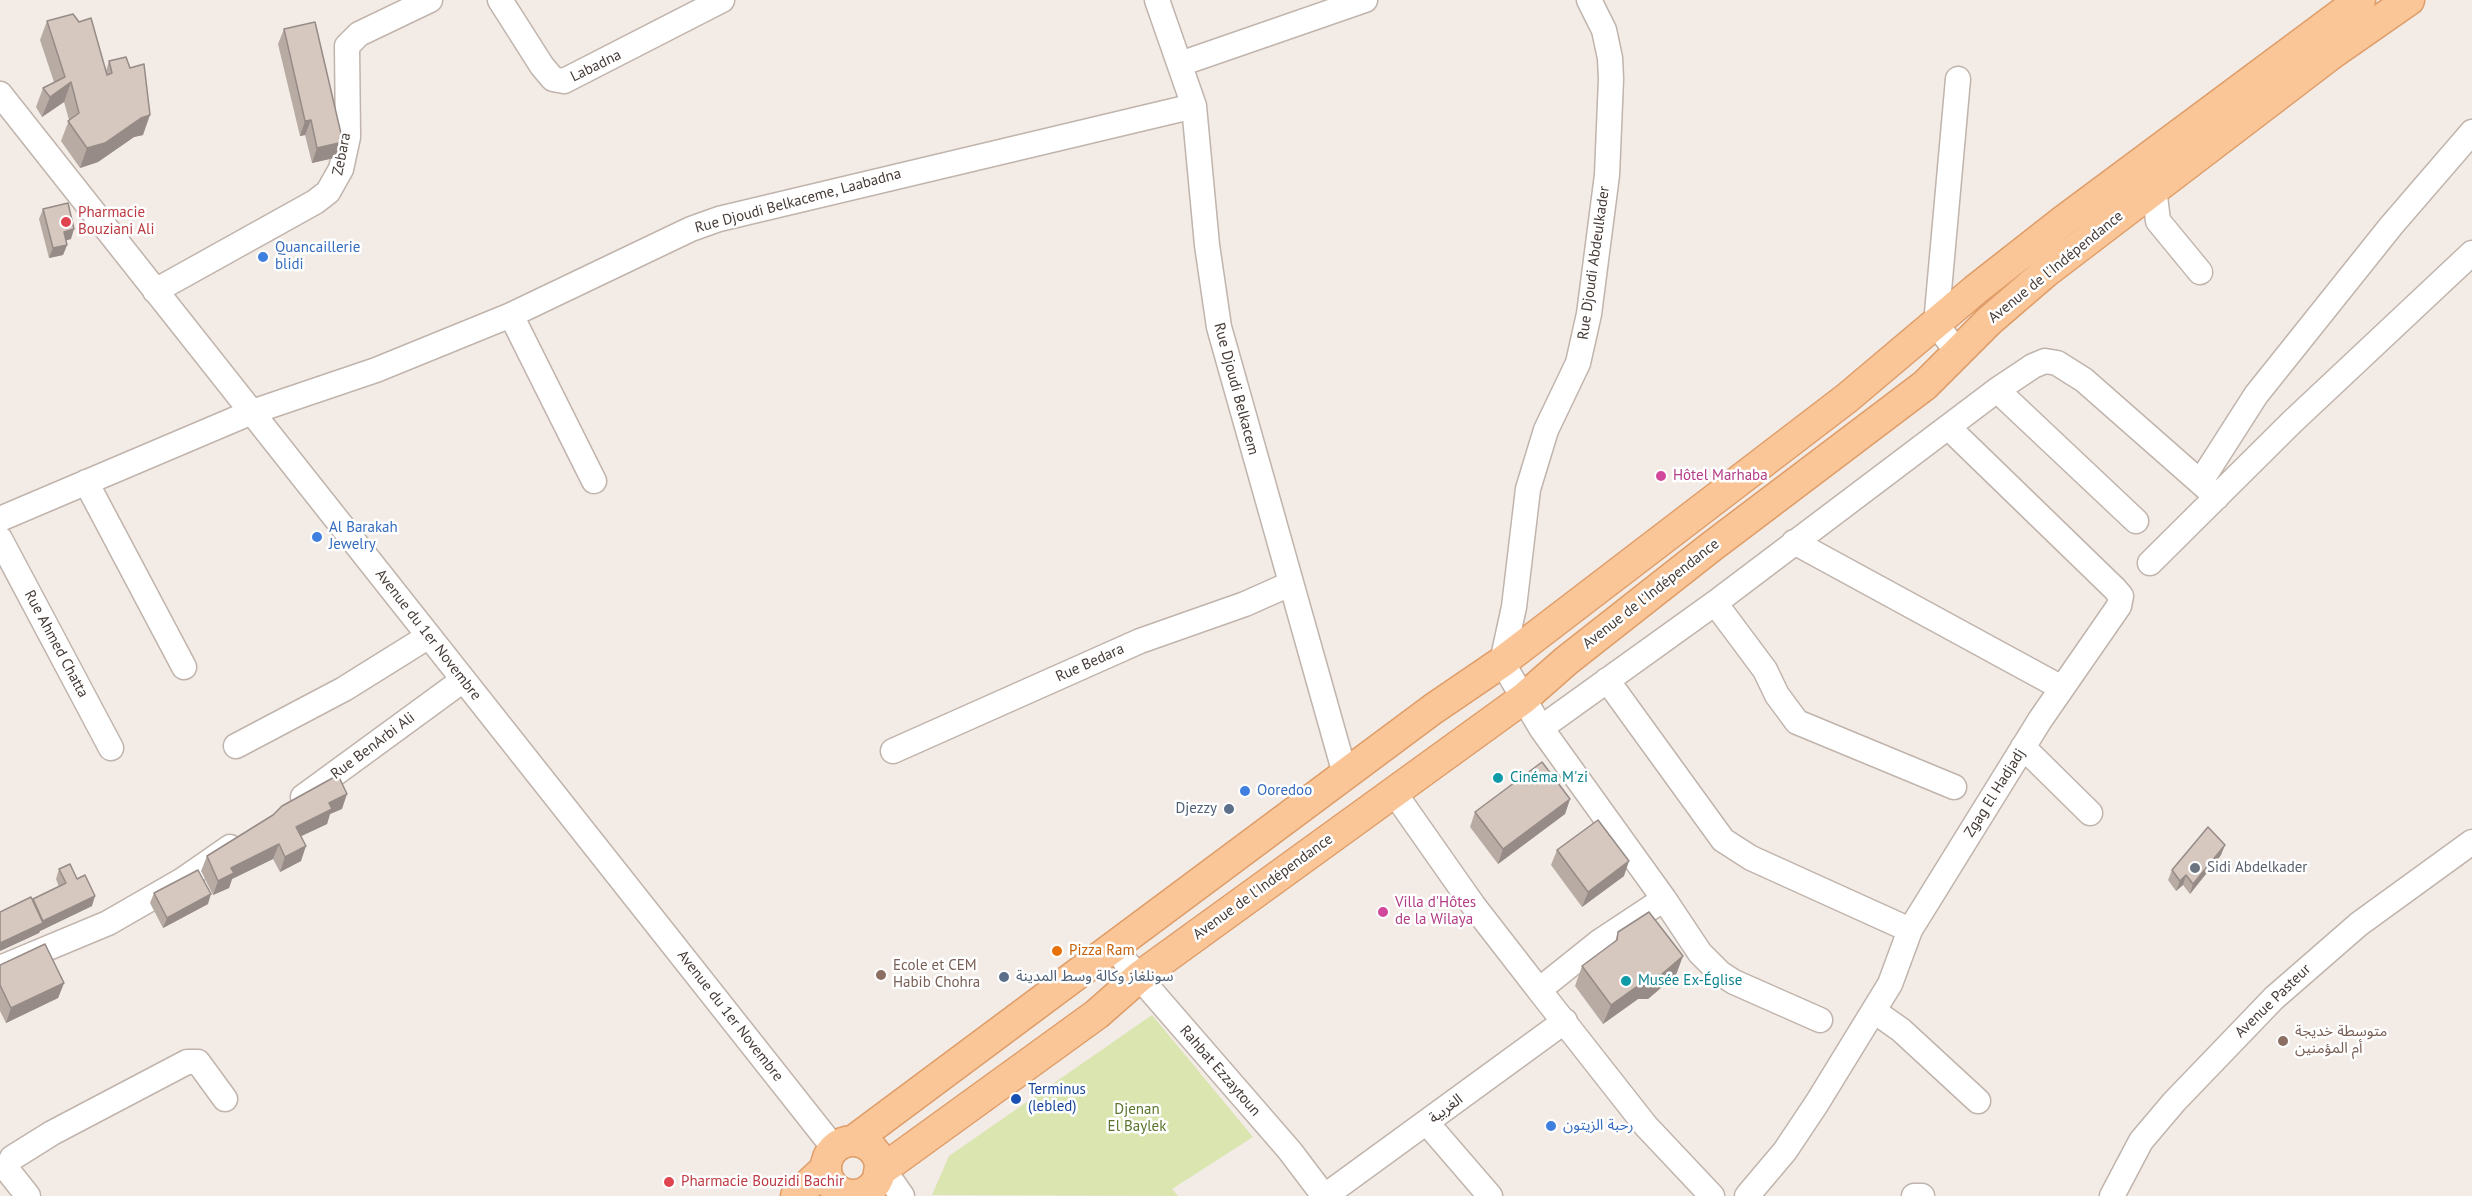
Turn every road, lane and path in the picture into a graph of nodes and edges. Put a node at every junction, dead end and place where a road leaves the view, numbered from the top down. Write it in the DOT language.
graph roads {
  1 [pos="430,0"];
  2 [pos="500,0"];
  3 [pos="722,0"];
  4 [pos="1157,0"];
  5 [pos="1365,0"];
  6 [pos="1589,0"];
  7 [pos="2361,0"];
  8 [pos="2409,0"];
  9 [pos="1180,64"];
  10 [pos="1958,79"];
  11 [pos="0,94"];
  12 [pos="1194,106"];
  13 [pos="2472,132"];
  14 [pos="2154,188"];
  15 [pos="2472,253"];
  16 [pos="2200,272"];
  17 [pos="155,291"];
  18 [pos="511,315"];
  19 [pos="1936,324"];
  20 [pos="1958,353"];
  21 [pos="1997,390"];
  22 [pos="252,412"];
  23 [pos="1949,428"];
  24 [pos="594,481"];
  25 [pos="86,482"];
  26 [pos="2209,489"];
  27 [pos="0,519"];
  28 [pos="2136,521"];
  29 [pos="0,539"];
  30 [pos="1794,542"];
  31 [pos="2150,563"];
  32 [pos="1290,584"];
  33 [pos="1715,603"];
  34 [pos="429,636"];
  35 [pos="1502,662"];
  36 [pos="184,666"];
  37 [pos="464,680"];
  38 [pos="1607,680"];
  39 [pos="2062,688"];
  40 [pos="1524,698"];
  41 [pos="1541,728"];
  42 [pos="236,746"];
  43 [pos="2023,747"];
  44 [pos="111,748"];
  45 [pos="893,751"];
  46 [pos="1345,774"];
  47 [pos="1954,788"];
  48 [pos="1393,791"];
  49 [pos="282,811"];
  50 [pos="2090,813"];
  51 [pos="245,837"];
  52 [pos="2472,842"];
  53 [pos="1664,899"];
  54 [pos="1910,930"];
  55 [pos="1113,947"];
  56 [pos="0,968"];
  57 [pos="1139,977"];
  58 [pos="1539,990"];
  59 [pos="1874,1011"];
  60 [pos="1820,1020"];
  61 [pos="1565,1021"];
  62 [pos="225,1099"];
  63 [pos="1978,1101"];
  64 [pos="1427,1123"];
  65 [pos="838,1153"];
  66 [pos="879,1174"];
  67 [pos="846,1195"];
  68 [pos="28,1196"];
  69 [pos="796,1196"];
  70 [pos="902,1196"];
  71 [pos="1325,1196"];
  72 [pos="1490,1196"];
  73 [pos="1712,1196"];
  74 [pos="1747,1196"];
  75 [pos="1914,1196"];
  76 [pos="1922,1196"];
  77 [pos="2112,1196"];
  1 -- 17 [label="street, Zebara"];
  2 -- 3 [label="street, Labadna"];
  4 -- 9 [label="street, Rue Djoudi Belkacem"];
  5 -- 9 [label="street"];
  6 -- 35 [label="street, Rue Djoudi Abdeulkader"];
  7 -- 19 [label="main road, Avenue de l'Indépendance"];
  8 -- 14 [label="main road, Avenue de l'Indépendance"];
  9 -- 12 [label="street, Rue Djoudi Belkacem"];
  10 -- 19 [label="street"];
  11 -- 17 [label="street, Avenue du 1er Novembre"];
  12 -- 18 [label="street, Rue Djoudi Belkaceme, Laabadna"];
  12 -- 32 [label="street, Rue Djoudi Belkacem"];
  13 -- 26 [label="street"];
  14 -- 16 [label="street"];
  14 -- 20 [label="main road, Avenue de l'Indépendance"];
  15 -- 26 [label="street"];
  17 -- 22 [label="street, Avenue du 1er Novembre"];
  18 -- 22 [label="street, Rue Djoudi Belkaceme, Laabadna"];
  18 -- 24 [label="street"];
  19 -- 20 [label="street"];
  19 -- 35 [label="main road, Avenue de l'Indépendance"];
  20 -- 40 [label="main road, Avenue de l'Indépendance"];
  21 -- 23 [label="street"];
  21 -- 26 [label="street"];
  21 -- 28 [label="street"];
  22 -- 25 [label="street"];
  22 -- 34 [label="street, Avenue du 1er Novembre"];
  23 -- 30 [label="street"];
  23 -- 39 [label="street, Zgag El Hadjadj"];
  25 -- 27 [label="street"];
  25 -- 36 [label="street"];
  26 -- 31 [label="street"];
  29 -- 44 [label="street, Rue Ahmed Chatta"];
  30 -- 33 [label="street"];
  30 -- 39 [label="street"];
  32 -- 45 [label="street, Rue Bedara"];
  32 -- 46 [label="street, Rue Djoudi Belkacem"];
  33 -- 38 [label="street"];
  33 -- 47 [label="street"];
  34 -- 37 [label="street, Avenue du 1er Novembre"];
  34 -- 42 [label="street"];
  35 -- 40 [label="street"];
  35 -- 46 [label="main road, Avenue de l'Indépendance"];
  37 -- 49 [label="street, Rue BenArbi Ali"];
  37 -- 65 [label="street, Avenue du 1er Novembre"];
  38 -- 41 [label="street"];
  38 -- 54 [label="street"];
  39 -- 43 [label="street, Zgag El Hadjadj"];
  40 -- 41 [label="street"];
  40 -- 48 [label="main road, Avenue de l'Indépendance"];
  41 -- 53 [label="street"];
  43 -- 50 [label="street"];
  43 -- 54 [label="street, Zgag El Hadjadj"];
  46 -- 55 [label="main road, Avenue de l'Indépendance"];
  48 -- 57 [label="main road, Avenue de l'Indépendance"];
  48 -- 58 [label="street"];
  51 -- 56 [label="street"];
  52 -- 77 [label="street, Avenue Pasteur"];
  53 -- 58 [label="street"];
  53 -- 60 [label="street"];
  54 -- 59 [label="street, Zgag El Hadjadj"];
  55 -- 57 [label="street, Rahbat Ezzaytoun"];
  55 -- 65 [label="main road, Avenue de l'Indépendance"];
  57 -- 66 [label="main road, Avenue de l'Indépendance"];
  57 -- 71 [label="street, Rahbat Ezzaytoun"];
  58 -- 61 [label="street"];
  59 -- 63 [label="street"];
  59 -- 74 [label="street, Zgag El Hadjadj"];
  61 -- 64 [label="street, الغربية"];
  61 -- 73 [label="street"];
  62 -- 68 [label="street"];
  64 -- 71 [label="street, الغربية"];
  64 -- 72 [label="street"];
  65 -- 66 [label="main road"];
  65 -- 67 [label="main road"];
  65 -- 69 [label="main road, Avenue de l'Indépendance"];
  66 -- 67 [label="main road"];
  66 -- 70 [label="street"];
  75 -- 76 [label="street"];
}
